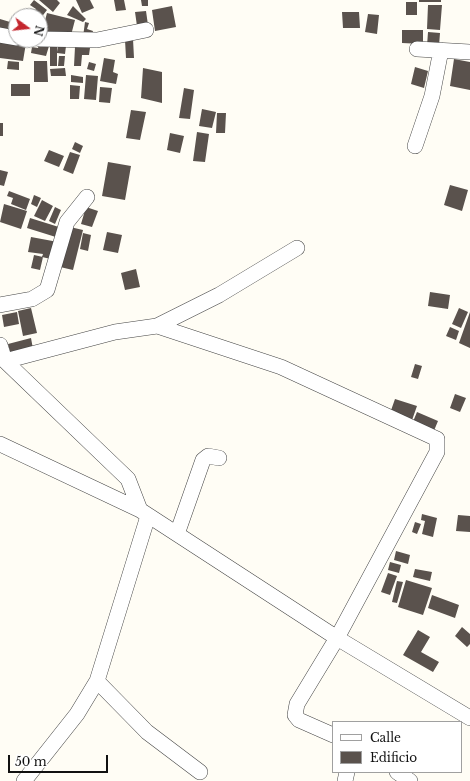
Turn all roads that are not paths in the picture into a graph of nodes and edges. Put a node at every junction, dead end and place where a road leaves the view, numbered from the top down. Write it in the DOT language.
graph roads {
  1 [pos="146,30"];
  2 [pos="48,39"];
  3 [pos="417,49"];
  4 [pos="441,50"];
  5 [pos="470,52"];
  6 [pos="415,146"];
  7 [pos="87,197"];
  8 [pos="297,248"];
  9 [pos="0,305"];
  10 [pos="157,326"];
  11 [pos="0,345"];
  12 [pos="6,361"];
  13 [pos="0,444"];
  14 [pos="219,458"];
  15 [pos="144,513"];
  16 [pos="177,534"];
  17 [pos="337,638"];
  18 [pos="97,681"];
  19 [pos="470,718"];
  20 [pos="332,735"];
  21 [pos="200,772"];
  22 [pos="398,773"];
  23 [pos="24,781"];
  24 [pos="410,781"];
  1 -- 2 [label="street"];
  3 -- 4 [label="street"];
  4 -- 5 [label="street"];
  4 -- 6 [label="street"];
  7 -- 9 [label="street"];
  8 -- 10 [label="street"];
  10 -- 12 [label="street"];
  10 -- 17 [label="street"];
  11 -- 12 [label="street"];
  12 -- 15 [label="street"];
  13 -- 15 [label="street"];
  14 -- 16 [label="street"];
  15 -- 16 [label="street"];
  15 -- 18 [label="street"];
  16 -- 17 [label="street"];
  17 -- 19 [label="street"];
  17 -- 20 [label="street"];
  18 -- 21 [label="street"];
  18 -- 23 [label="street"];
  22 -- 24 [label="street"];
}
